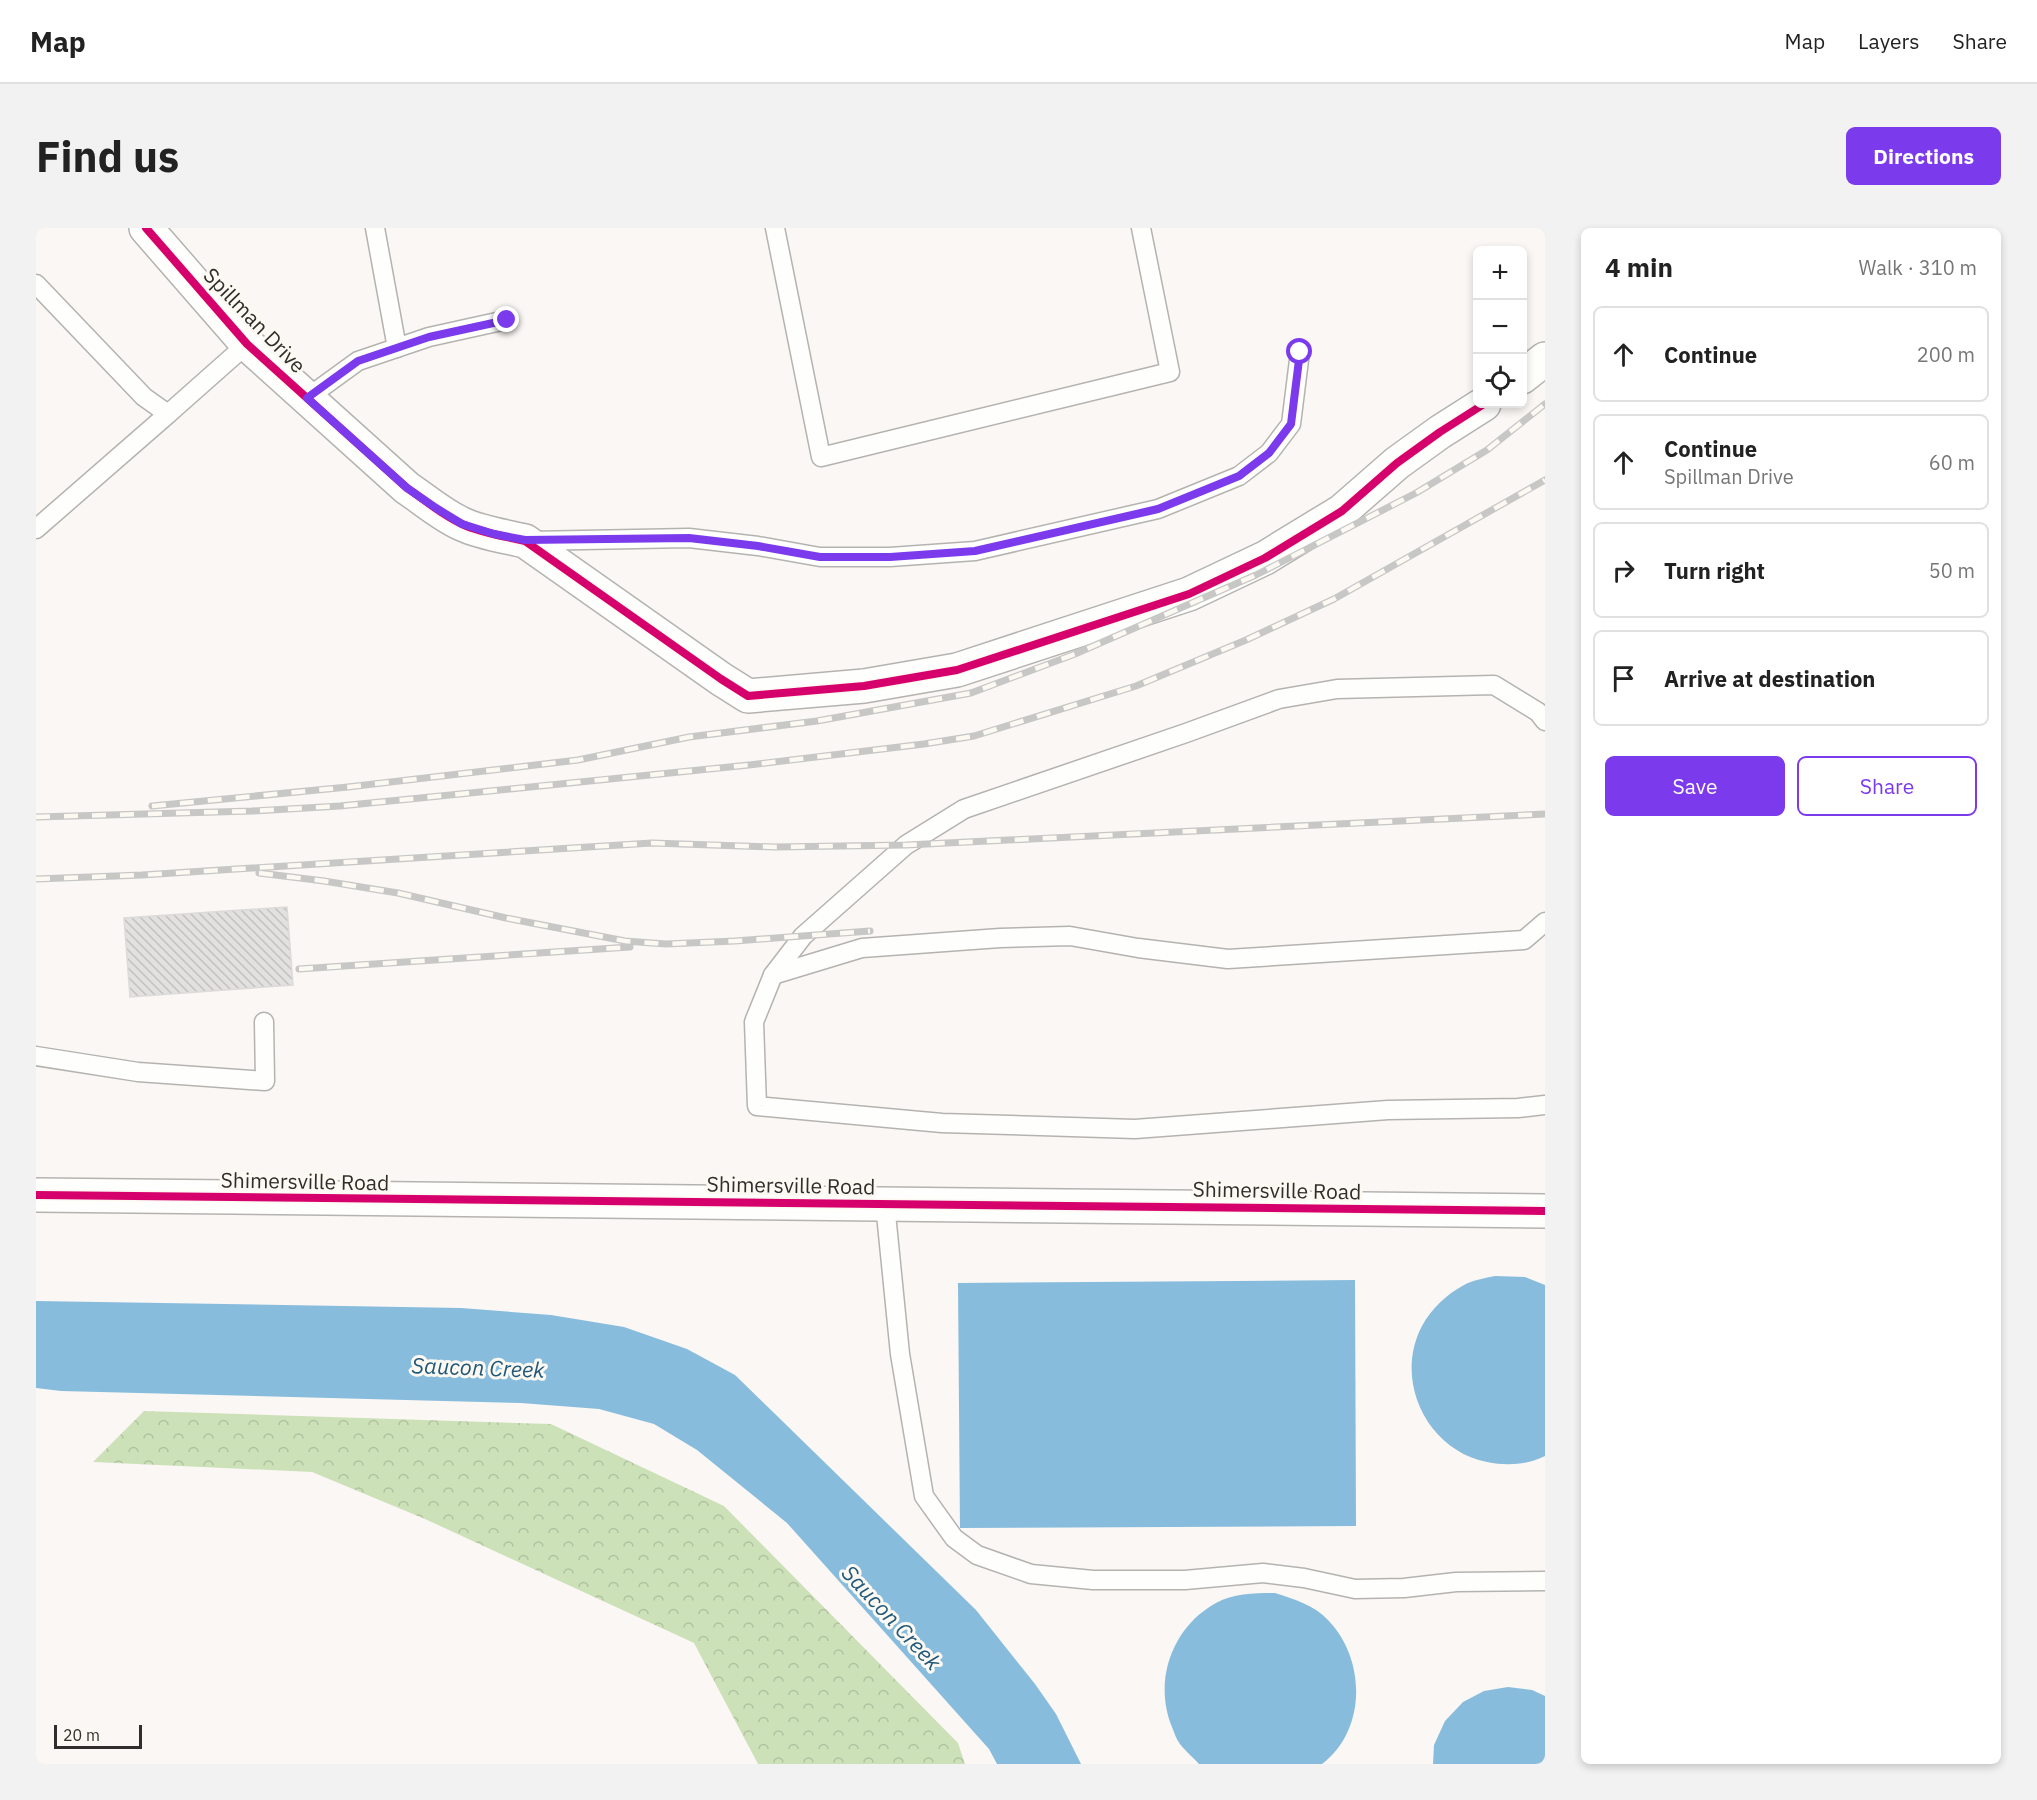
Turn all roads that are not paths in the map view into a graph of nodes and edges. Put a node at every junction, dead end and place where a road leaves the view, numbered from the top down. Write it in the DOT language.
graph roads {
  1 [pos="146,228"];
  2 [pos="375,228"];
  3 [pos="774,228"];
  4 [pos="1141,228"];
  5 [pos="36,284"];
  6 [pos="507,320"];
  7 [pos="247,344"];
  8 [pos="397,348"];
  9 [pos="1300,352"];
  10 [pos="1545,359"];
  11 [pos="1527,374"];
  12 [pos="307,398"];
  13 [pos="1478,408"];
  14 [pos="168,414"];
  15 [pos="36,529"];
  16 [pos="525,540"];
  17 [pos="1545,721"];
  18 [pos="1545,922"];
  19 [pos="773,975"];
  20 [pos="264,1022"];
  21 [pos="36,1056"];
  22 [pos="1545,1105"];
  23 [pos="36,1195"];
  24 [pos="885,1204"];
  25 [pos="1545,1211"];
  26 [pos="1545,1581"];
  1 -- 7 [label="street, Spillman Drive"];
  2 -- 8 [label="lane"];
  3 -- 4 [label="lane"];
  5 -- 14 [label="lane"];
  6 -- 8 [label="lane"];
  7 -- 12 [label="street, Spillman Drive"];
  7 -- 14 [label="lane"];
  8 -- 12 [label="lane"];
  9 -- 16 [label="lane"];
  10 -- 11 [label="street"];
  12 -- 16 [label="street, Spillman Drive"];
  13 -- 16 [label="street"];
  14 -- 15 [label="lane"];
  17 -- 19 [label="lane"];
  18 -- 19 [label="lane"];
  19 -- 22 [label="lane"];
  20 -- 21 [label="lane"];
  23 -- 24 [label="street, Shimersville Road"];
  24 -- 25 [label="street, Shimersville Road"];
  24 -- 26 [label="lane"];
}
